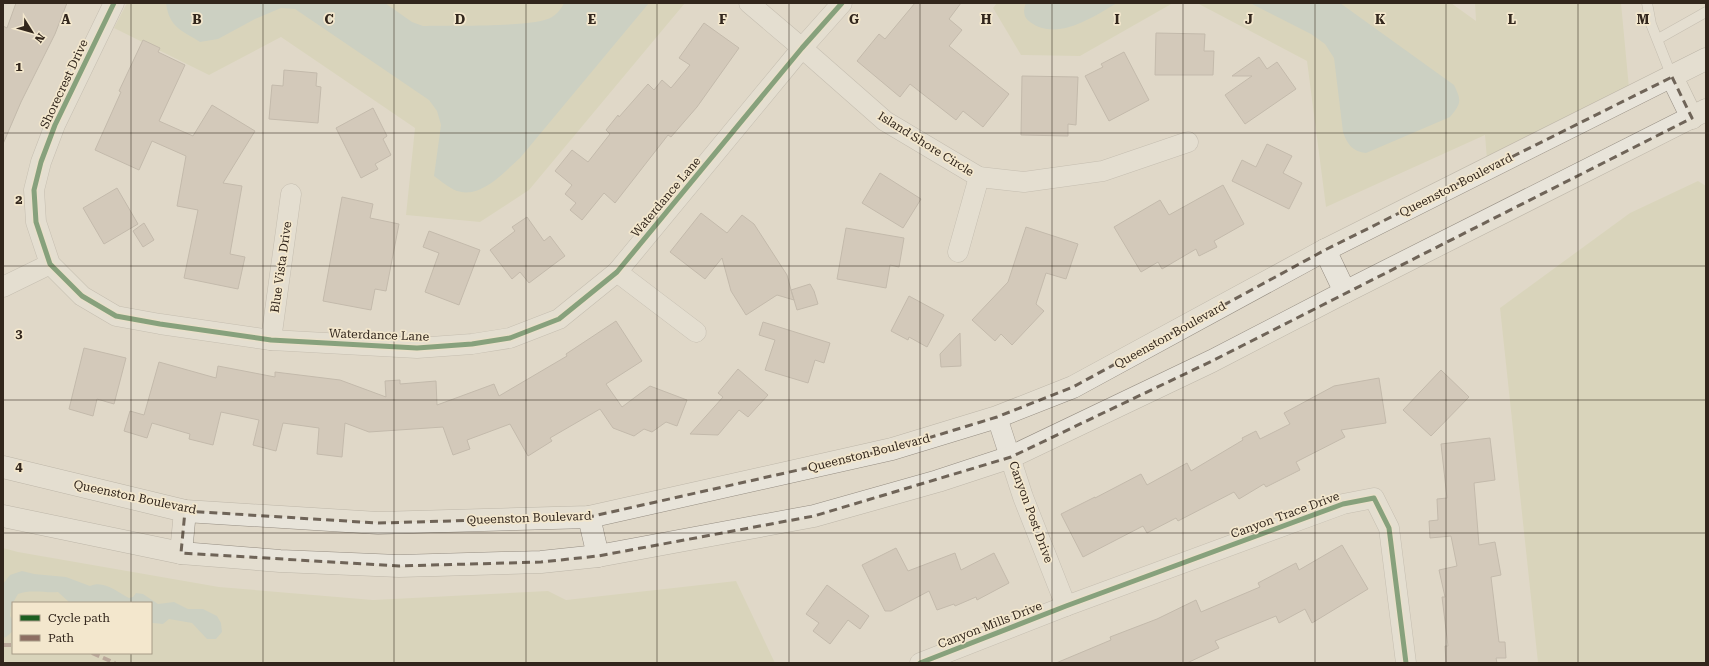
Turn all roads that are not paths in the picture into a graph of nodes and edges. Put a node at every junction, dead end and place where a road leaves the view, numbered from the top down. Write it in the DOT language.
graph roads {
  1 [pos="114,3"];
  2 [pos="749,3"];
  3 [pos="842,3"];
  4 [pos="1647,3"];
  5 [pos="1706,12"];
  6 [pos="1658,39"];
  7 [pos="802,48"];
  8 [pos="1706,59"];
  9 [pos="1672,77"];
  10 [pos="1699,114"];
  11 [pos="1188,142"];
  12 [pos="979,177"];
  13 [pos="291,194"];
  14 [pos="36,222"];
  15 [pos="1325,250"];
  16 [pos="958,252"];
  17 [pos="50,264"];
  18 [pos="617,272"];
  19 [pos="3,287"];
  20 [pos="1345,292"];
  21 [pos="696,332"];
  22 [pos="271,340"];
  23 [pos="998,417"];
  24 [pos="1011,458"];
  25 [pos="3,467"];
  26 [pos="184,511"];
  27 [pos="3,516"];
  28 [pos="589,517"];
  29 [pos="181,553"];
  30 [pos="598,556"];
  31 [pos="1066,606"];
  32 [pos="920,663"];
  33 [pos="1406,663"];
  1 -- 14 [label="street, Shorecrest Drive"];
  2 -- 7 [label="street, Island Shore Circle"];
  3 -- 7 [label="street, Waterdance Lane"];
  4 -- 6 [label="lane"];
  5 -- 6 [label="lane"];
  6 -- 9 [label="lane"];
  7 -- 12 [label="street, Island Shore Circle"];
  7 -- 18 [label="street, Waterdance Lane"];
  8 -- 9 [label="main road, Queenston Boulevard"];
  9 -- 10 [label="main road"];
  9 -- 15 [label="main road, Queenston Boulevard"];
  10 -- 20 [label="main road"];
  11 -- 12 [label="street, Island Shore Circle"];
  12 -- 16 [label="street"];
  13 -- 22 [label="street, Blue Vista Drive"];
  14 -- 17 [label="street, Waterdance Lane"];
  15 -- 20 [label="main road"];
  15 -- 23 [label="main road, Queenston Boulevard"];
  17 -- 19 [label="street"];
  17 -- 22 [label="street, Waterdance Lane"];
  18 -- 21 [label="street"];
  18 -- 22 [label="street, Waterdance Lane"];
  20 -- 24 [label="main road"];
  23 -- 24 [label="street, Canyon Post Drive"];
  23 -- 28 [label="main road, Queenston Boulevard"];
  24 -- 30 [label="main road"];
  24 -- 31 [label="street, Canyon Post Drive"];
  25 -- 26 [label="main road, Queenston Boulevard"];
  26 -- 28 [label="main road, Queenston Boulevard"];
  26 -- 29 [label="main road"];
  27 -- 29 [label="main road"];
  28 -- 30 [label="main road"];
  29 -- 30 [label="main road"];
  31 -- 32 [label="street, Canyon Mills Drive"];
  31 -- 33 [label="street, Canyon Trace Drive"];
}
